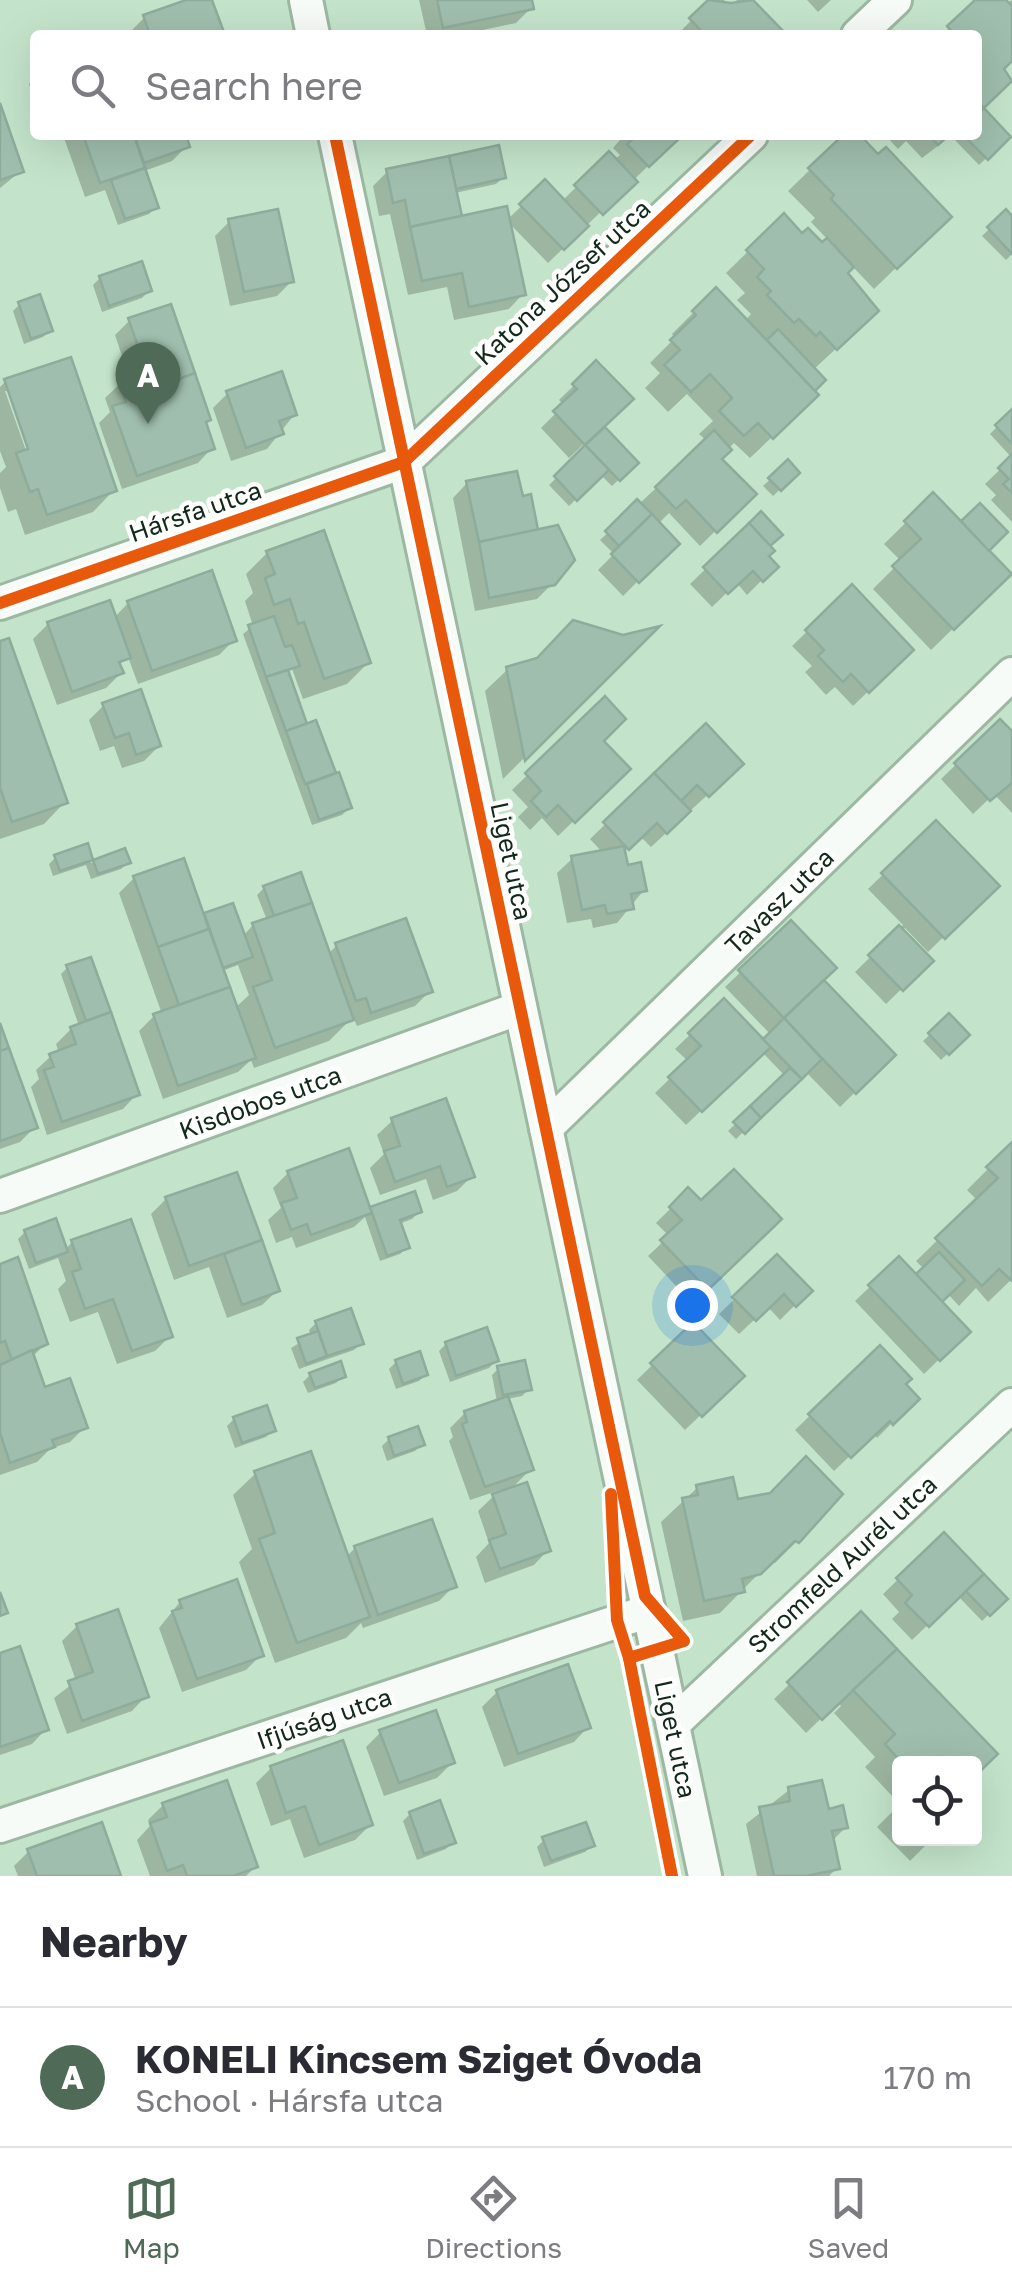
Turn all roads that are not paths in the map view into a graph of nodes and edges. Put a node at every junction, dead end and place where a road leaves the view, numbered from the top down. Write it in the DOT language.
graph roads {
  1 [pos="306,0"];
  2 [pos="895,0"];
  3 [pos="312,30"];
  4 [pos="863,30"];
  5 [pos="335,140"];
  6 [pos="747,140"];
  7 [pos="404,462"];
  8 [pos="0,603"];
  9 [pos="1012,674"];
  10 [pos="520,1008"];
  11 [pos="546,1128"];
  12 [pos="0,1196"];
  13 [pos="1012,1405"];
  14 [pos="649,1610"];
  15 [pos="673,1724"];
  16 [pos="0,1826"];
  17 [pos="705,1876"];
  1 -- 3 [label="street"];
  2 -- 4 [label="street"];
  5 -- 7 [label="street, Liget utca"];
  6 -- 7 [label="street, Katona József utca"];
  7 -- 8 [label="street, Hársfa utca"];
  7 -- 10 [label="street, Liget utca"];
  9 -- 11 [label="street, Tavasz utca"];
  10 -- 11 [label="street, Liget utca"];
  10 -- 12 [label="street, Kisdobos utca"];
  11 -- 14 [label="street, Liget utca"];
  13 -- 15 [label="street, Stromfeld Aurél utca"];
  14 -- 15 [label="street, Liget utca"];
  14 -- 16 [label="street, Ifjúság utca"];
  15 -- 17 [label="street, Liget utca"];
}
